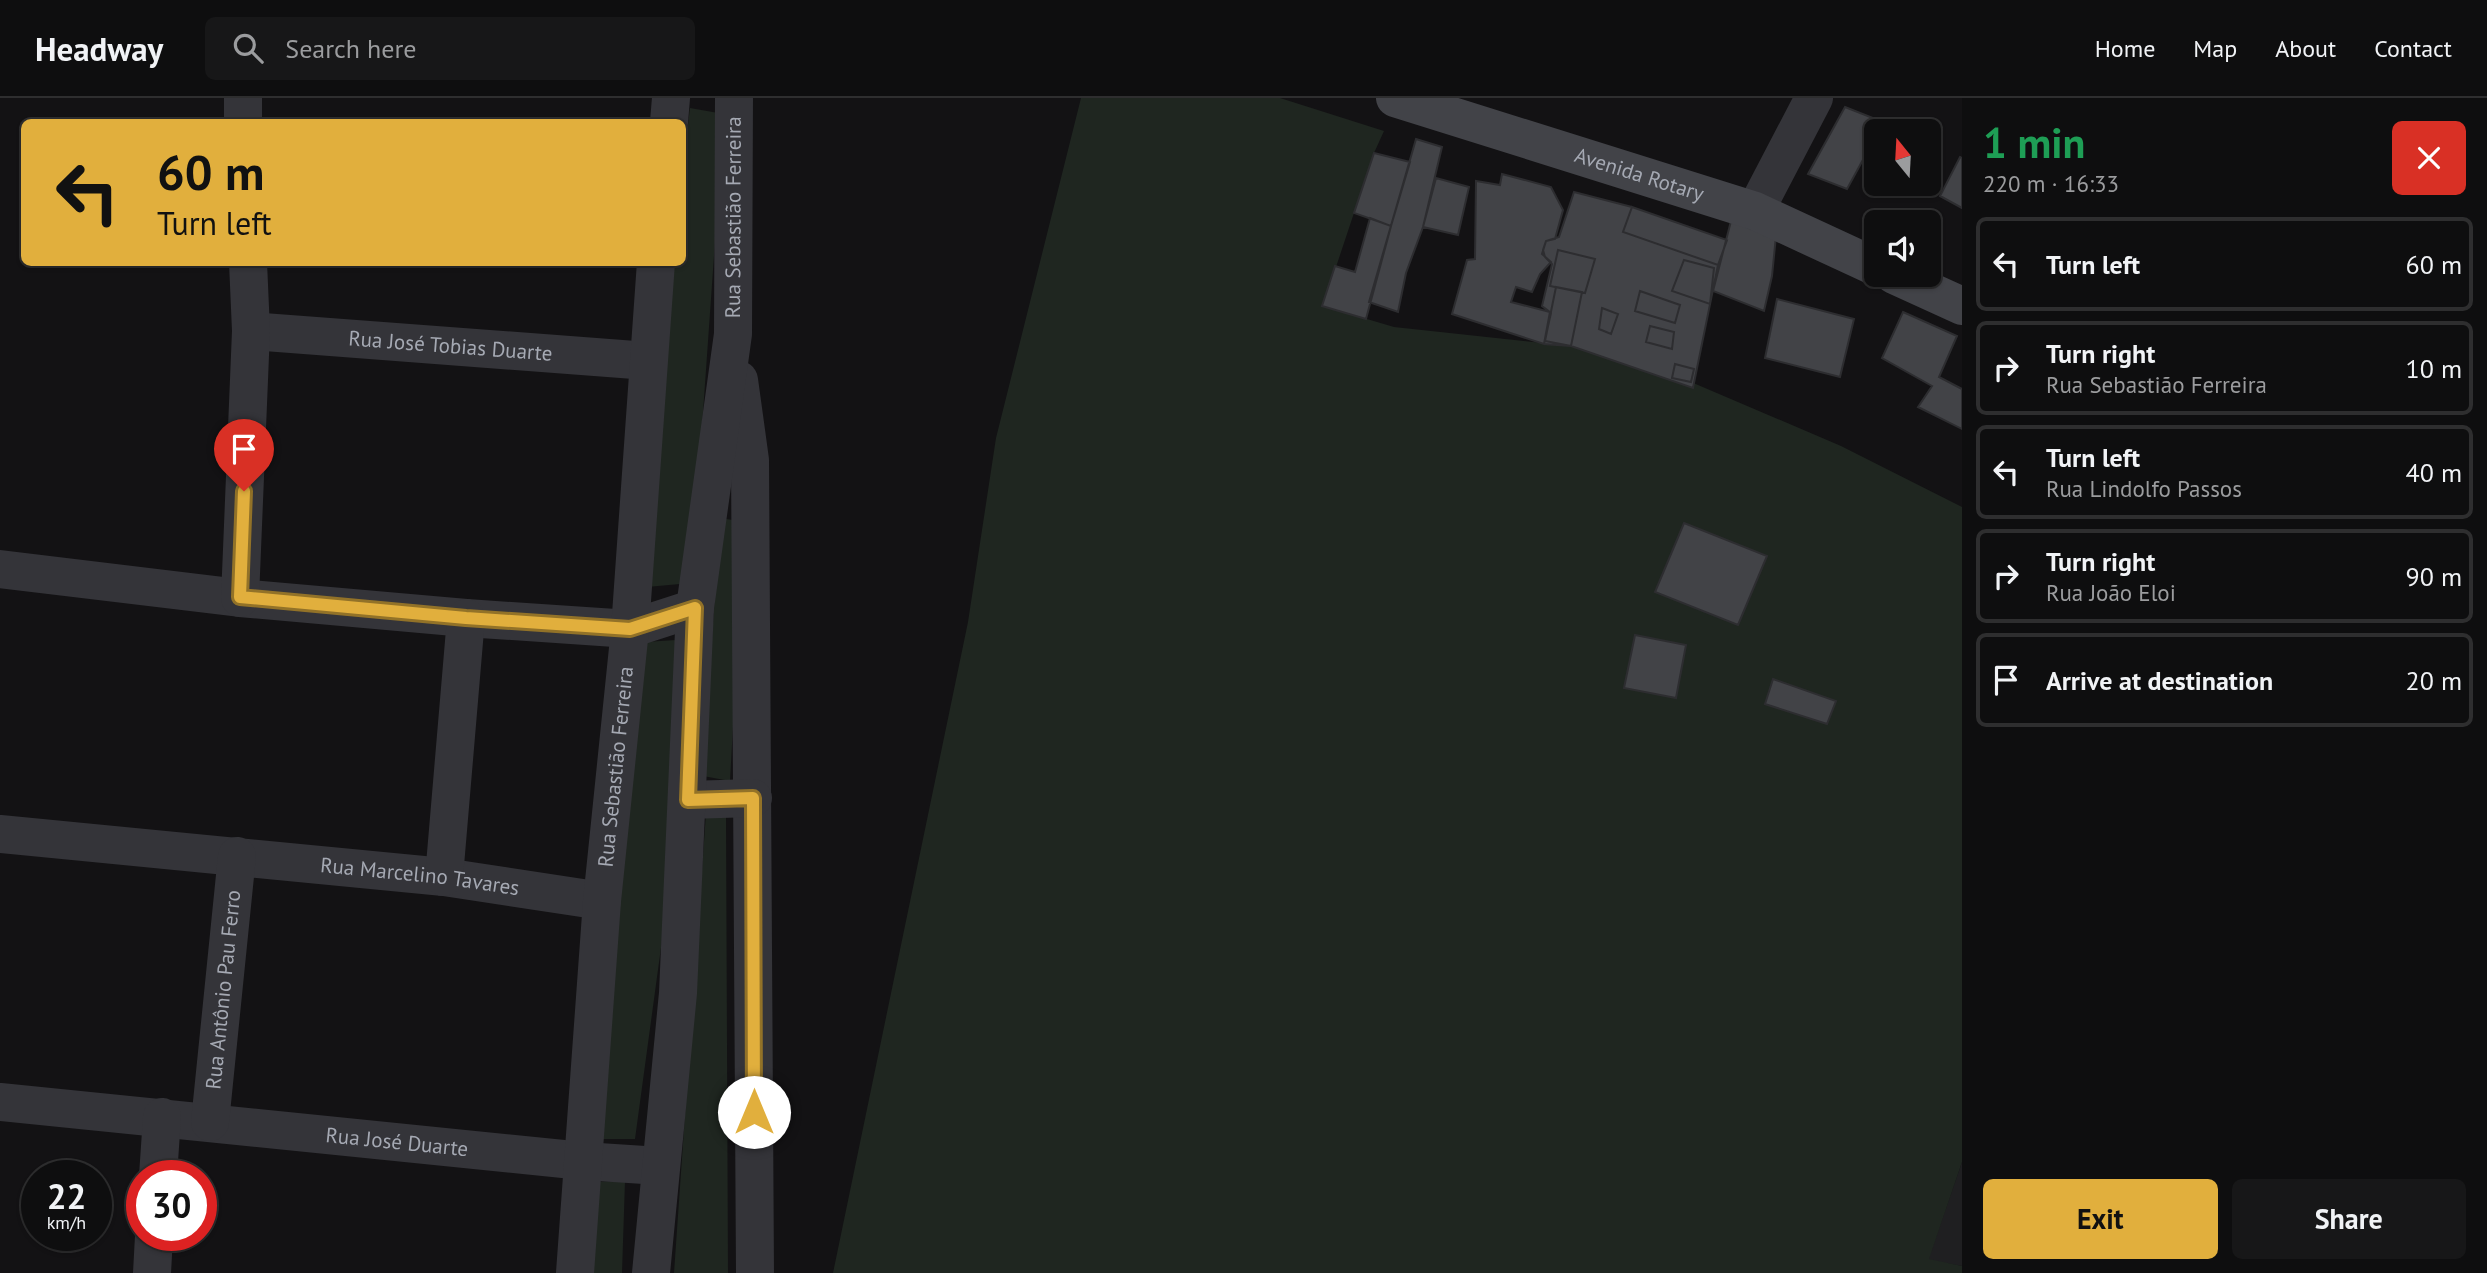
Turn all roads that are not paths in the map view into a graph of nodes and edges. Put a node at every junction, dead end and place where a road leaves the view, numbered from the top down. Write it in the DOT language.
graph roads {
  1 [pos="243,98"];
  2 [pos="671,98"];
  3 [pos="734,98"];
  4 [pos="1395,98"];
  5 [pos="1814,98"];
  6 [pos="243,119"];
  7 [pos="668,119"];
  8 [pos="1755,211"];
  9 [pos="1864,261"];
  10 [pos="248,266"];
  11 [pos="656,266"];
  12 [pos="1920,287"];
  13 [pos="1962,306"];
  14 [pos="251,331"];
  15 [pos="733,334"];
  16 [pos="648,361"];
  17 [pos="0,569"];
  18 [pos="240,597"];
  19 [pos="695,608"];
  20 [pos="466,618"];
  21 [pos="630,629"];
  22 [pos="753,798"];
  23 [pos="688,800"];
  24 [pos="0,834"];
  25 [pos="237,856"];
  26 [pos="444,877"];
  27 [pos="602,901"];
  28 [pos="0,1102"];
  29 [pos="162,1117"];
  30 [pos="210,1122"];
  31 [pos="159,1160"];
  32 [pos="583,1161"];
  33 [pos="660,1167"];
  34 [pos="153,1251"];
  35 [pos="152,1273"];
  36 [pos="575,1273"];
  37 [pos="651,1273"];
  38 [pos="755,1273"];
  1 -- 6 [label="street"];
  2 -- 7 [label="street"];
  3 -- 15 [label="street, Rua Sebastião Ferreira"];
  4 -- 8 [label="main road, Avenida Rotary"];
  5 -- 8 [label="street"];
  8 -- 9 [label="main road, Avenida Rotary"];
  10 -- 14 [label="street"];
  11 -- 16 [label="street, Rua Sebastião Ferreira"];
  12 -- 13 [label="main road"];
  14 -- 16 [label="street, Rua José Tobias Duarte"];
  14 -- 18 [label="street"];
  15 -- 19 [label="street, Rua Sebastião Ferreira"];
  15 -- 22 [label="street, Rua Sebastião Ferreira"];
  16 -- 21 [label="street, Rua Sebastião Ferreira"];
  17 -- 18 [label="street"];
  18 -- 20 [label="street"];
  19 -- 21 [label="street"];
  19 -- 23 [label="street, Rua Sebastião Ferreira"];
  20 -- 21 [label="street"];
  20 -- 26 [label="street"];
  21 -- 27 [label="street, Rua Sebastião Ferreira"];
  22 -- 23 [label="street"];
  22 -- 38 [label="street, Rua Sebastião Ferreira"];
  23 -- 33 [label="street, Rua Sebastião Ferreira"];
  24 -- 25 [label="street, Rua Marcelino Tavares"];
  25 -- 26 [label="street, Rua Marcelino Tavares"];
  25 -- 30 [label="street, Rua Antônio Pau Ferro"];
  26 -- 27 [label="street, Rua Marcelino Tavares"];
  27 -- 32 [label="street, Rua Sebastião Ferreira"];
  28 -- 29 [label="street, Rua José Duarte"];
  29 -- 30 [label="street, Rua José Duarte"];
  29 -- 31 [label="street"];
  30 -- 32 [label="street, Rua José Duarte"];
  32 -- 33 [label="street, Rua José Duarte"];
  32 -- 36 [label="street, Rua Sebastião Ferreira"];
  33 -- 37 [label="street, Rua Sebastião Ferreira"];
  34 -- 35 [label="street"];
}
